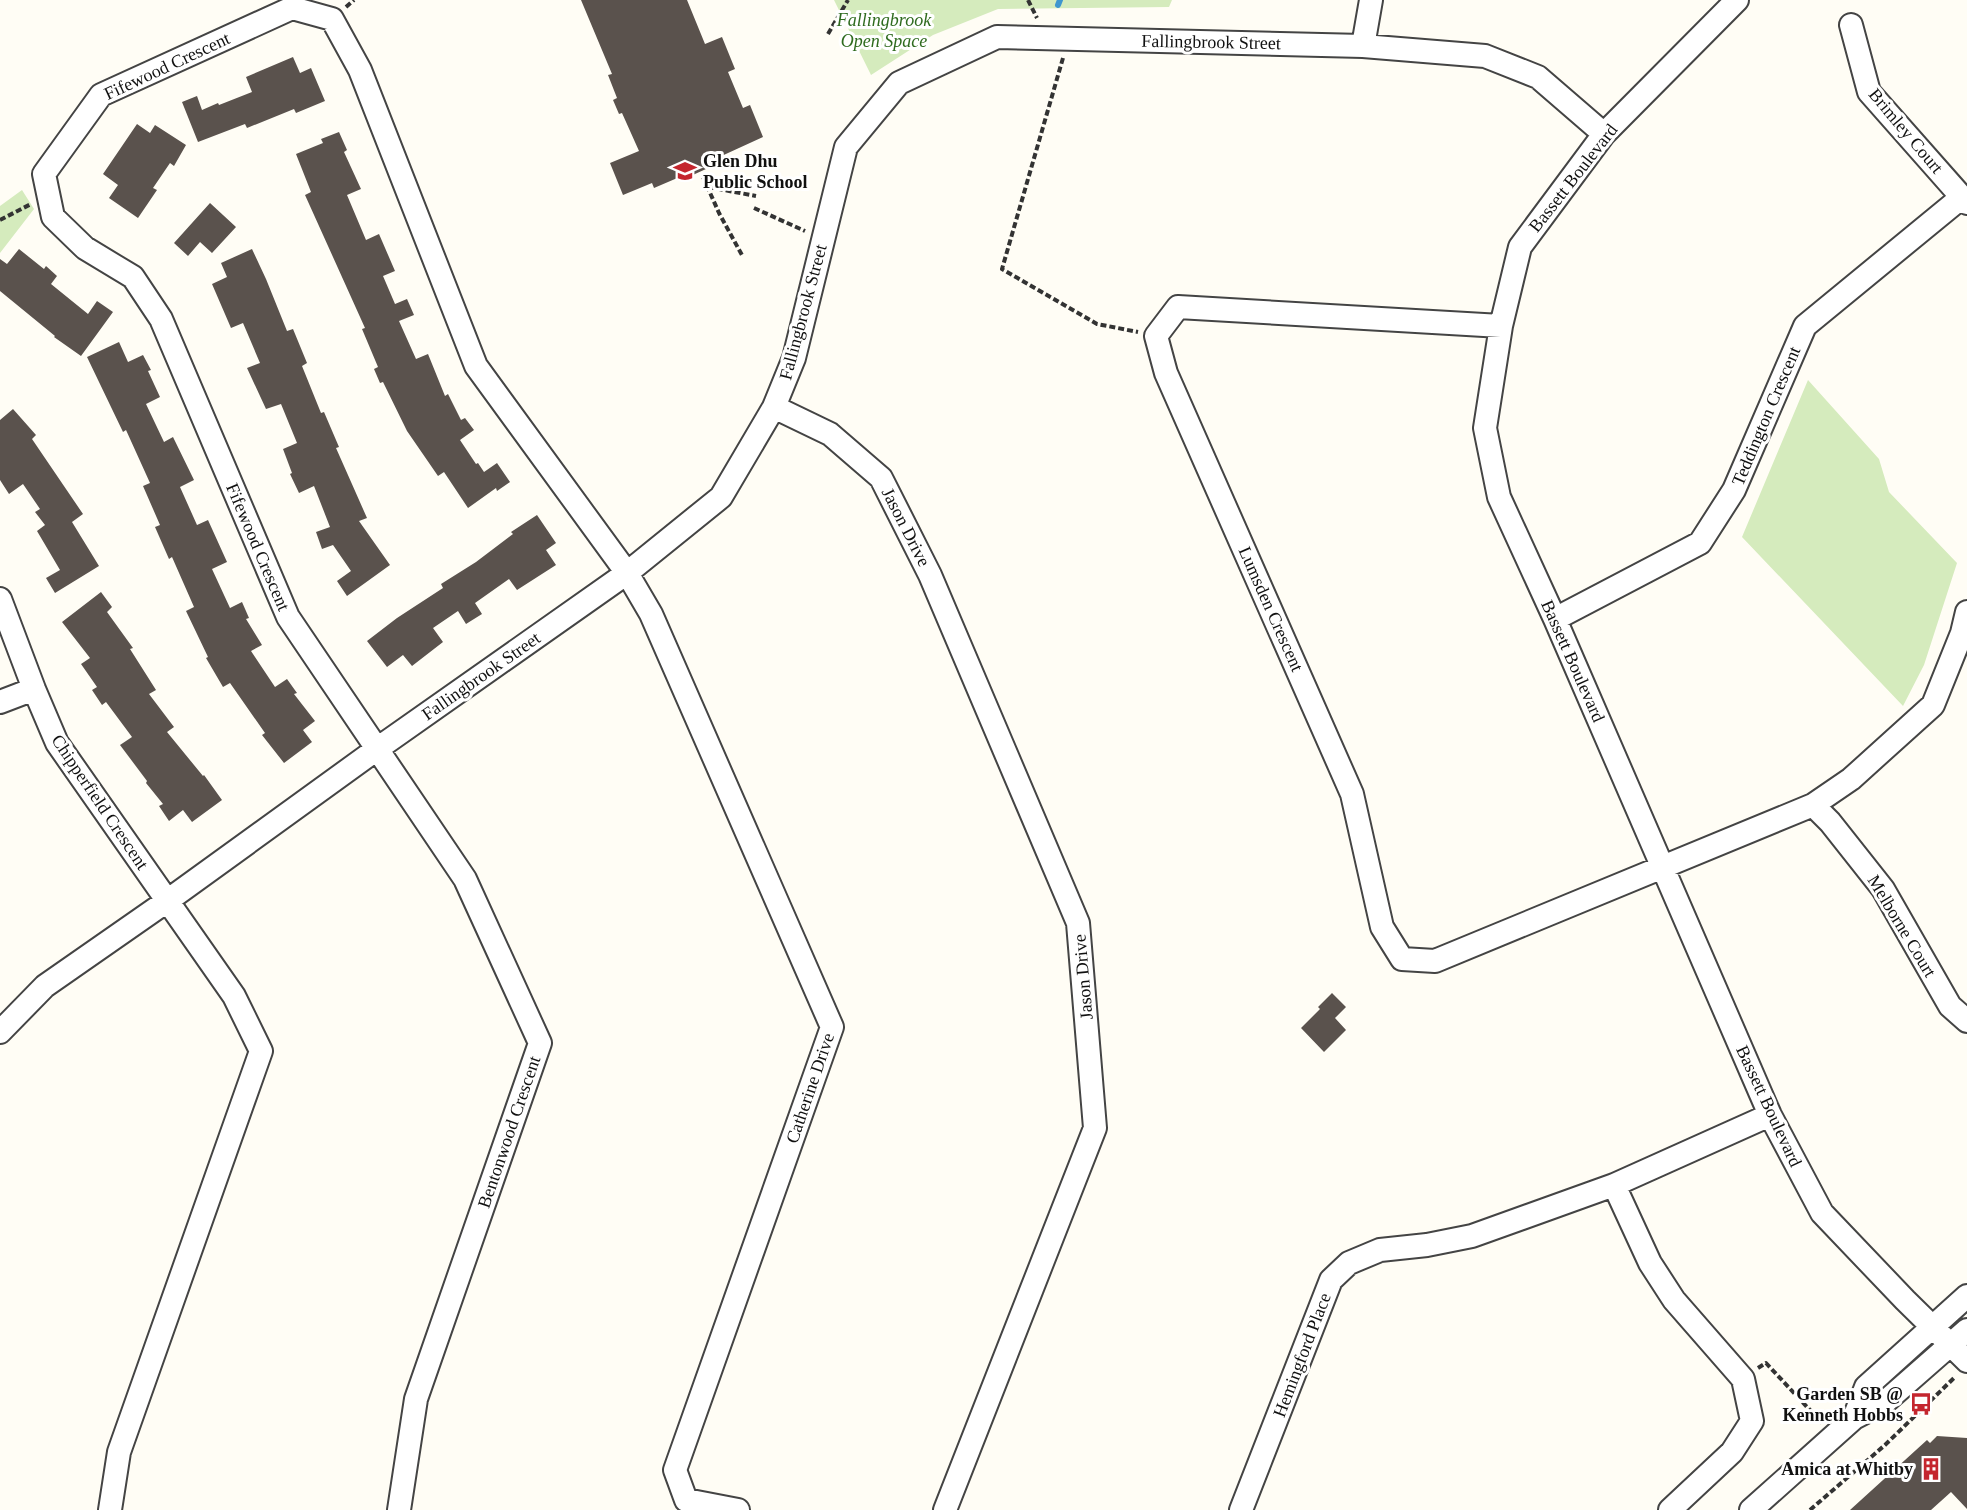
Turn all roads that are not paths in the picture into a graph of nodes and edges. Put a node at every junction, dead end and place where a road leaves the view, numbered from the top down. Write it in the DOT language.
graph roads {
  1 [pos="1371,0"];
  2 [pos="1737,0"];
  3 [pos="1851,25"];
  4 [pos="1363,46"];
  5 [pos="1604,134"];
  6 [pos="1965,200"];
  7 [pos="1501,326"];
  8 [pos="774,407"];
  9 [pos="627,573"];
  10 [pos="0,599"];
  11 [pos="1967,612"];
  12 [pos="1556,619"];
  13 [pos="1957,668"];
  14 [pos="34,689"];
  15 [pos="0,702"];
  16 [pos="377,749"];
  17 [pos="1813,805"];
  18 [pos="1664,867"];
  19 [pos="167,901"];
  20 [pos="1967,1021"];
  21 [pos="0,1032"];
  22 [pos="1770,1115"];
  23 [pos="1614,1185"];
  24 [pos="1967,1296"];
  25 [pos="1933,1327"];
  26 [pos="1959,1337"];
  27 [pos="1964,1366"];
  28 [pos="1854,1418"];
  29 [pos="110,1510"];
  30 [pos="399,1510"];
  31 [pos="738,1510"];
  32 [pos="945,1510"];
  33 [pos="1241,1510"];
  34 [pos="1670,1510"];
  35 [pos="1751,1510"];
  1 -- 4 [label="street"];
  2 -- 5 [label="street, Bassett Boulevard"];
  3 -- 6 [label="street, Brimley Court"];
  4 -- 5 [label="street, Fallingbrook Street"];
  4 -- 8 [label="street, Fallingbrook Street"];
  5 -- 7 [label="street, Bassett Boulevard"];
  6 -- 12 [label="street, Teddington Crescent"];
  7 -- 12 [label="street, Bassett Boulevard"];
  7 -- 18 [label="street, Lumsden Crescent"];
  8 -- 9 [label="street, Fallingbrook Street"];
  8 -- 32 [label="street, Jason Drive"];
  9 -- 16 [label="street, Fallingbrook Street"];
  9 -- 16 [label="street, Fifewood Crescent"];
  9 -- 31 [label="street, Catherine Drive"];
  10 -- 14 [label="street, Chipperfield Crescent"];
  11 -- 13 [label="street"];
  12 -- 18 [label="street, Bassett Boulevard"];
  13 -- 17 [label="street"];
  14 -- 15 [label="street"];
  14 -- 19 [label="street, Chipperfield Crescent"];
  16 -- 19 [label="street, Fallingbrook Street"];
  16 -- 30 [label="street, Bentonwood Crescent"];
  17 -- 18 [label="street"];
  17 -- 20 [label="street, Melborne Court"];
  18 -- 22 [label="street, Bassett Boulevard"];
  19 -- 21 [label="street, Fallingbrook Street"];
  19 -- 29 [label="street"];
  22 -- 23 [label="street, Hemingford Place"];
  22 -- 25 [label="street, Bassett Boulevard"];
  23 -- 33 [label="street, Hemingford Place"];
  23 -- 34 [label="street"];
  24 -- 25 [label="street"];
  25 -- 26 [label="street, Bassett Boulevard"];
  25 -- 28 [label="street"];
  26 -- 27 [label="street, Bassett Boulevard"];
  26 -- 28 [label="street"];
  28 -- 35 [label="street"];
}
